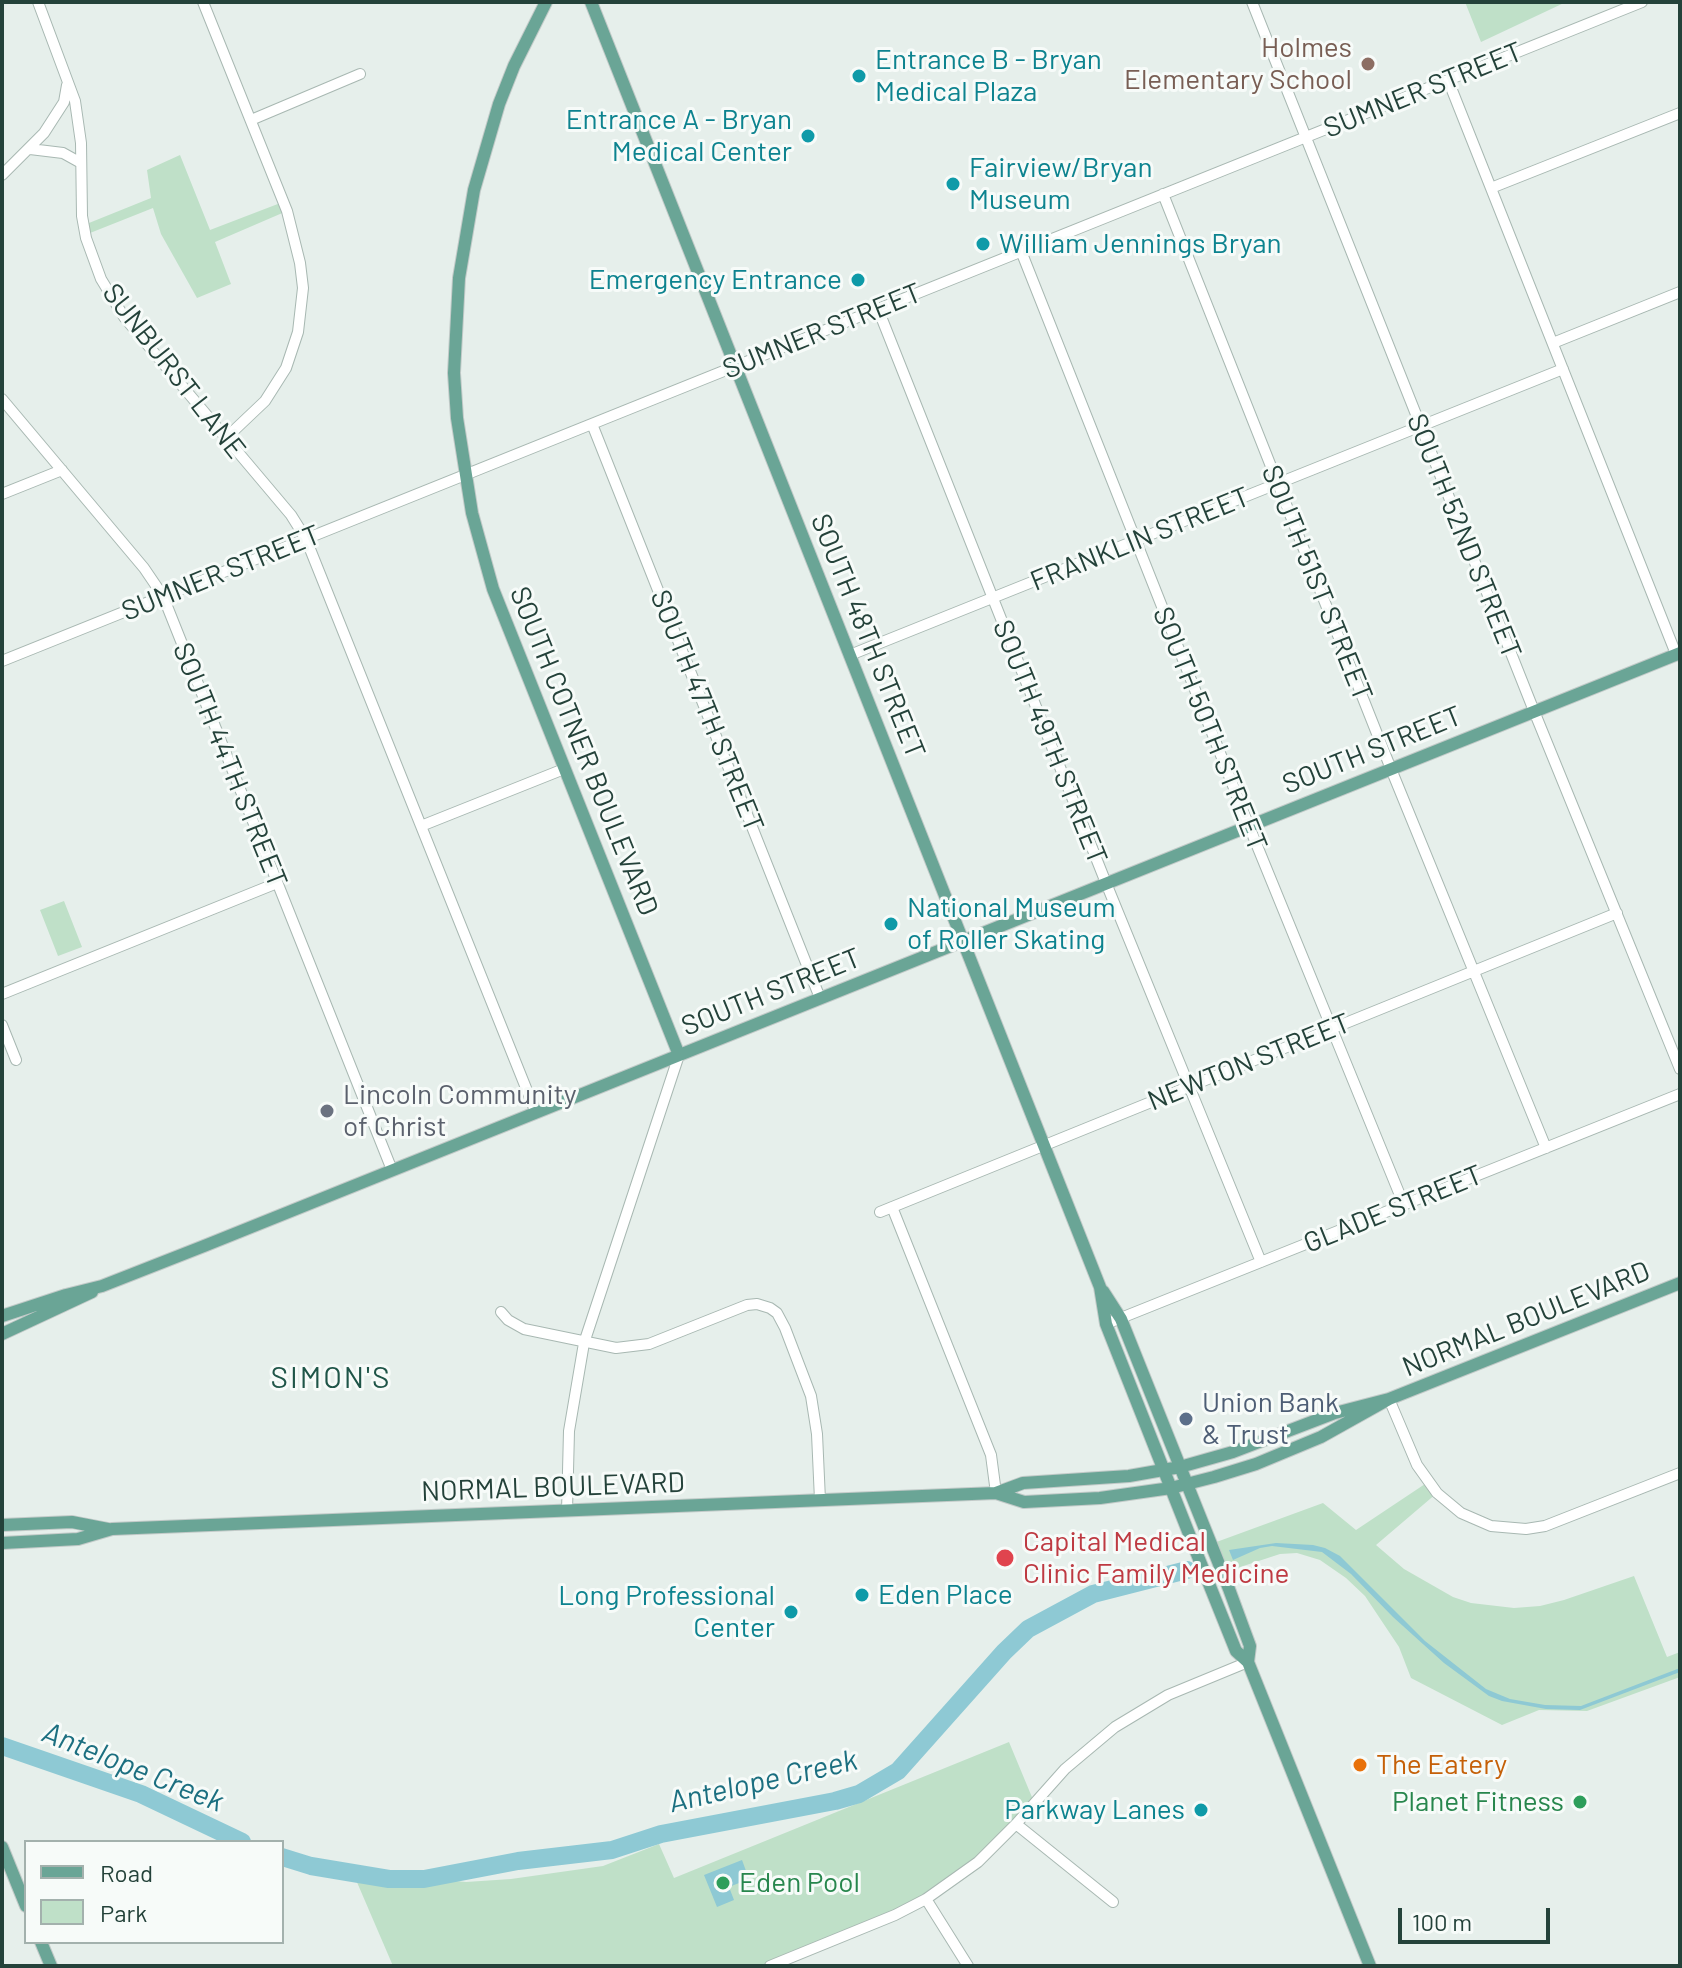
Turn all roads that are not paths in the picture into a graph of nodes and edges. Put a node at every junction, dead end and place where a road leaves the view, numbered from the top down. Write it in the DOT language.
graph roads {
  1 [pos="38,2"];
  2 [pos="203,2"];
  3 [pos="546,2"];
  4 [pos="591,2"];
  5 [pos="1252,2"];
  6 [pos="1642,2"];
  7 [pos="66,72"];
  8 [pos="360,74"];
  9 [pos="1448,80"];
  10 [pos="1680,113"];
  11 [pos="251,120"];
  12 [pos="1306,137"];
  13 [pos="30,149"];
  14 [pos="81,163"];
  15 [pos="2,175"];
  16 [pos="1491,188"];
  17 [pos="1163,194"];
  18 [pos="1021,251"];
  19 [pos="1680,292"];
  20 [pos="878,309"];
  21 [pos="1553,343"];
  22 [pos="736,366"];
  23 [pos="1563,369"];
  24 [pos="2,399"];
  25 [pos="592,424"];
  26 [pos="1420,426"];
  27 [pos="226,438"];
  28 [pos="62,470"];
  29 [pos="465,475"];
  30 [pos="1278,483"];
  31 [pos="2,494"];
  32 [pos="306,539"];
  33 [pos="1136,541"];
  34 [pos="163,596"];
  35 [pos="993,598"];
  36 [pos="1678,653"];
  37 [pos="850,655"];
  38 [pos="2,661"];
  39 [pos="1534,711"];
  40 [pos="564,769"];
  41 [pos="1391,769"];
  42 [pos="421,826"];
  43 [pos="1249,826"];
  44 [pos="277,883"];
  45 [pos="1106,883"];
  46 [pos="1617,913"];
  47 [pos="964,941"];
  48 [pos="1475,971"];
  49 [pos="2,994"];
  50 [pos="820,998"];
  51 [pos="2,1025"];
  52 [pos="1332,1028"];
  53 [pos="679,1055"];
  54 [pos="16,1060"];
  55 [pos="1680,1069"];
  56 [pos="1190,1085"];
  57 [pos="1680,1094"];
  58 [pos="536,1113"];
  59 [pos="1045,1145"];
  60 [pos="1546,1148"];
  61 [pos="392,1170"];
  62 [pos="1404,1205"];
  63 [pos="892,1207"];
  64 [pos="880,1212"];
  65 [pos="1261,1262"];
  66 [pos="1680,1283"];
  67 [pos="102,1286"];
  68 [pos="1100,1287"];
  69 [pos="501,1312"];
  70 [pos="2,1316"];
  71 [pos="1121,1319"];
  72 [pos="1106,1324"];
  73 [pos="2,1334"];
  74 [pos="584,1343"];
  75 [pos="1389,1399"];
  76 [pos="1180,1467"];
  77 [pos="1165,1470"];
  78 [pos="1679,1476"];
  79 [pos="1187,1484"];
  80 [pos="1171,1488"];
  81 [pos="996,1493"];
  82 [pos="820,1500"];
  83 [pos="567,1511"];
  84 [pos="2,1525"];
  85 [pos="112,1529"];
  86 [pos="2,1543"];
  87 [pos="1248,1662"];
  88 [pos="1016,1824"];
  89 [pos="2,1847"];
  90 [pos="926,1899"];
  91 [pos="24,1901"];
  92 [pos="1113,1902"];
  93 [pos="42,1944"];
  94 [pos="798,1961"];
  95 [pos="51,1966"];
  96 [pos="770,1966"];
  97 [pos="968,1966"];
  98 [pos="1370,1966"];
  1 -- 7 [label="street, SUNBURST LANE"];
  2 -- 11 [label="street"];
  3 -- 29 [label="main road, SOUTH COTNER BOULEVARD"];
  4 -- 22 [label="main road, SOUTH 48TH STREET"];
  5 -- 12 [label="street, SOUTH 52ND STREET"];
  6 -- 9 [label="street, SUMNER STREET"];
  7 -- 13 [label="street"];
  7 -- 14 [label="street, SUNBURST LANE"];
  8 -- 11 [label="street"];
  9 -- 12 [label="street, SUMNER STREET"];
  9 -- 16 [label="street"];
  10 -- 16 [label="street"];
  11 -- 27 [label="street"];
  12 -- 17 [label="street, SUMNER STREET"];
  12 -- 26 [label="street, SOUTH 52ND STREET"];
  13 -- 14 [label="street"];
  13 -- 15 [label="street"];
  14 -- 27 [label="street, SUNBURST LANE"];
  16 -- 21 [label="street"];
  17 -- 18 [label="street, SUMNER STREET"];
  17 -- 30 [label="street, SOUTH 51ST STREET"];
  18 -- 20 [label="street, SUMNER STREET"];
  18 -- 33 [label="street, SOUTH 50TH STREET"];
  19 -- 21 [label="street"];
  20 -- 22 [label="street, SUMNER STREET"];
  20 -- 35 [label="street, SOUTH 49TH STREET"];
  21 -- 23 [label="street"];
  22 -- 25 [label="street, SUMNER STREET"];
  22 -- 37 [label="main road, SOUTH 48TH STREET"];
  23 -- 26 [label="street, FRANKLIN STREET"];
  23 -- 36 [label="street"];
  24 -- 28 [label="street, SOUTH 44TH STREET"];
  25 -- 29 [label="street, SUMNER STREET"];
  25 -- 50 [label="street, SOUTH 47TH STREET"];
  26 -- 30 [label="street, FRANKLIN STREET"];
  26 -- 39 [label="street, SOUTH 52ND STREET"];
  27 -- 32 [label="street, SUNBURST LANE"];
  28 -- 31 [label="street"];
  28 -- 34 [label="street, SOUTH 44TH STREET"];
  29 -- 32 [label="street, SUMNER STREET"];
  29 -- 40 [label="main road, SOUTH COTNER BOULEVARD"];
  30 -- 33 [label="street, FRANKLIN STREET"];
  30 -- 41 [label="street, SOUTH 51ST STREET"];
  32 -- 34 [label="street, SUMNER STREET"];
  32 -- 42 [label="street, SUNBURST LANE"];
  33 -- 35 [label="street, FRANKLIN STREET"];
  33 -- 43 [label="street, SOUTH 50TH STREET"];
  34 -- 38 [label="street, SUMNER STREET"];
  34 -- 44 [label="street, SOUTH 44TH STREET"];
  35 -- 37 [label="street, FRANKLIN STREET"];
  35 -- 45 [label="street, SOUTH 49TH STREET"];
  36 -- 39 [label="main road, SOUTH STREET"];
  37 -- 47 [label="main road, SOUTH 48TH STREET"];
  39 -- 41 [label="main road, SOUTH STREET"];
  39 -- 46 [label="street, SOUTH 52ND STREET"];
  40 -- 42 [label="street"];
  40 -- 53 [label="main road, SOUTH COTNER BOULEVARD"];
  41 -- 43 [label="main road, SOUTH STREET"];
  41 -- 48 [label="street, SOUTH 51ST STREET"];
  42 -- 58 [label="street, SUNBURST LANE"];
  43 -- 45 [label="main road, SOUTH STREET"];
  43 -- 52 [label="street, SOUTH 50TH STREET"];
  44 -- 49 [label="street"];
  44 -- 61 [label="street, SOUTH 44TH STREET"];
  45 -- 47 [label="main road, SOUTH STREET"];
  45 -- 56 [label="street, SOUTH 49TH STREET"];
  46 -- 48 [label="street, NEWTON STREET"];
  46 -- 55 [label="street, SOUTH 52ND STREET"];
  47 -- 50 [label="main road, SOUTH STREET"];
  47 -- 59 [label="main road, SOUTH 48TH STREET"];
  48 -- 52 [label="street, NEWTON STREET"];
  48 -- 60 [label="street, SOUTH 51ST STREET"];
  50 -- 53 [label="main road, SOUTH STREET"];
  51 -- 54 [label="street"];
  52 -- 56 [label="street, NEWTON STREET"];
  52 -- 62 [label="street, SOUTH 50TH STREET"];
  53 -- 58 [label="main road, SOUTH STREET"];
  53 -- 74 [label="street"];
  56 -- 59 [label="street, NEWTON STREET"];
  56 -- 65 [label="street, SOUTH 49TH STREET"];
  57 -- 60 [label="street, GLADE STREET"];
  58 -- 61 [label="main road, SOUTH STREET"];
  59 -- 63 [label="street, NEWTON STREET"];
  59 -- 68 [label="main road, SOUTH 48TH STREET"];
  60 -- 62 [label="street, GLADE STREET"];
  61 -- 67 [label="main road, SOUTH STREET"];
  62 -- 65 [label="street, GLADE STREET"];
  63 -- 64 [label="street, NEWTON STREET"];
  63 -- 81 [label="street"];
  65 -- 71 [label="street, GLADE STREET"];
  66 -- 75 [label="main road, NORMAL BOULEVARD"];
  67 -- 70 [label="main road, SOUTH STREET"];
  67 -- 73 [label="main road, SOUTH STREET"];
  68 -- 71 [label="main road, SOUTH 48TH STREET"];
  68 -- 72 [label="main road, SOUTH 48TH STREET"];
  69 -- 74 [label="street"];
  71 -- 72 [label="street, GLADE STREET"];
  71 -- 76 [label="main road, SOUTH 48TH STREET"];
  72 -- 77 [label="main road, SOUTH 48TH STREET"];
  74 -- 82 [label="street"];
  74 -- 83 [label="street"];
  75 -- 76 [label="main road, NORMAL BOULEVARD"];
  75 -- 78 [label="street"];
  75 -- 79 [label="main road, NORMAL BOULEVARD"];
  76 -- 77 [label="main road, NORMAL BOULEVARD"];
  76 -- 79 [label="main road, SOUTH 48TH STREET"];
  77 -- 80 [label="main road, SOUTH 48TH STREET"];
  77 -- 81 [label="main road, NORMAL BOULEVARD"];
  79 -- 80 [label="main road, NORMAL BOULEVARD"];
  79 -- 87 [label="main road, SOUTH 48TH STREET"];
  80 -- 81 [label="main road, NORMAL BOULEVARD"];
  80 -- 87 [label="main road, SOUTH 48TH STREET"];
  81 -- 82 [label="main road, NORMAL BOULEVARD"];
  82 -- 83 [label="main road, NORMAL BOULEVARD"];
  83 -- 85 [label="main road, NORMAL BOULEVARD"];
  84 -- 85 [label="main road, NORMAL BOULEVARD"];
  85 -- 86 [label="main road, NORMAL BOULEVARD"];
  87 -- 88 [label="street"];
  87 -- 98 [label="main road, SOUTH 48TH STREET"];
  88 -- 90 [label="street"];
  88 -- 92 [label="street"];
  89 -- 91 [label="main road"];
  90 -- 94 [label="street"];
  90 -- 97 [label="street"];
  93 -- 95 [label="main road"];
  94 -- 96 [label="street"];
}
